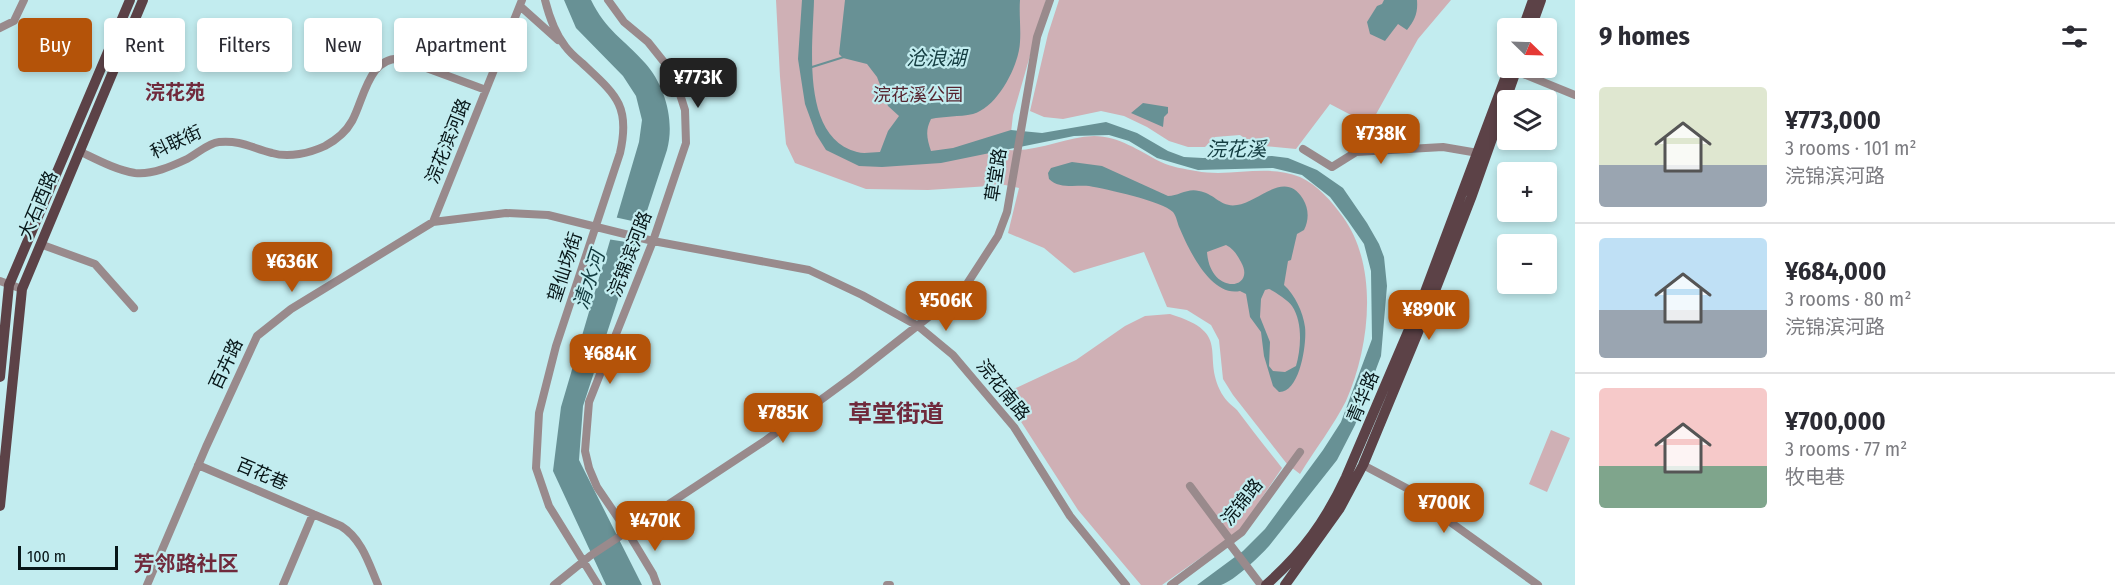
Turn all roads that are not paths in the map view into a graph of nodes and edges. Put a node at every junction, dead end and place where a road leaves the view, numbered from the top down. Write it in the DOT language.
graph roads {
  1 [pos="24,0"];
  2 [pos="130,0"];
  3 [pos="143,0"];
  4 [pos="545,0"];
  5 [pos="608,0"];
  6 [pos="1050,0"];
  7 [pos="1533,0"];
  8 [pos="1541,0"];
  9 [pos="521,3"];
  10 [pos="1527,18"];
  11 [pos="1535,18"];
  12 [pos="0,28"];
  13 [pos="566,48"];
  14 [pos="1510,78"];
  15 [pos="1511,78"];
  16 [pos="1535,78"];
  17 [pos="486,90"];
  18 [pos="1575,95"];
  19 [pos="1303,148"];
  20 [pos="79,151"];
  21 [pos="1478,153"];
  22 [pos="433,222"];
  23 [pos="595,227"];
  24 [pos="653,241"];
  25 [pos="39,244"];
  26 [pos="4,283"];
  27 [pos="22,289"];
  28 [pos="134,308"];
  29 [pos="918,326"];
  30 [pos="0,377"];
  31 [pos="1300,452"];
  32 [pos="198,465"];
  33 [pos="1363,465"];
  34 [pos="1190,486"];
  35 [pos="0,506"];
  36 [pos="313,514"];
  37 [pos="624,533"];
  38 [pos="1230,542"];
  39 [pos="586,558"];
  40 [pos="147,585"];
  41 [pos="283,585"];
  42 [pos="378,585"];
  43 [pos="554,585"];
  44 [pos="598,585"];
  45 [pos="657,585"];
  46 [pos="1126,585"];
  47 [pos="1171,585"];
  48 [pos="1261,585"];
  49 [pos="1266,585"];
  50 [pos="1285,585"];
  51 [pos="1538,585"];
  1 -- 12 [label="street"];
  2 -- 26 [label="main road, 大石西路"];
  3 -- 20 [label="main road, 大石西路"];
  4 -- 13 [label="street, 浣花滨河路"];
  5 -- 24 [label="street, 浣锦滨河路"];
  6 -- 29 [label="street, 草堂路"];
  7 -- 10 [label="main road"];
  8 -- 11 [label="main road"];
  9 -- 13 [label="street, 浣花滨河路"];
  9 -- 17 [label="street, 浣花滨河路"];
  13 -- 23 [label="street, 浣花滨河路"];
  14 -- 21 [label="main road, 青华路"];
  15 -- 33 [label="main road, 青华路"];
  16 -- 18 [label="street"];
  17 -- 20 [label="street, 科联街"];
  17 -- 22 [label="street, 浣花滨河路"];
  19 -- 21 [label="street"];
  20 -- 25 [label="main road, 大石西路"];
  21 -- 49 [label="main road, 青华路"];
  22 -- 23 [label="street, 百卉路"];
  22 -- 32 [label="street, 百卉路"];
  23 -- 24 [label="street, 浣花南路"];
  23 -- 39 [label="street, 望仙场街"];
  24 -- 29 [label="street, 浣花南路"];
  24 -- 37 [label="street, 浣锦滨河路"];
  25 -- 27 [label="main road, 大石西路"];
  25 -- 28 [label="street"];
  26 -- 27 [label="street"];
  26 -- 30 [label="main road, 大石西路"];
  27 -- 35 [label="main road, 大石西路"];
  29 -- 37 [label="street, 草堂路"];
  29 -- 46 [label="street, 浣花南路"];
  31 -- 38 [label="street, 浣锦路"];
  32 -- 36 [label="street, 百花巷"];
  32 -- 40 [label="street, 百卉路"];
  33 -- 50 [label="main road, 青华路"];
  33 -- 51 [label="street"];
  34 -- 38 [label="street"];
  36 -- 41 [label="street"];
  36 -- 42 [label="street, 百花巷"];
  37 -- 39 [label="street, 草堂路"];
  37 -- 45 [label="street"];
  38 -- 47 [label="street, 浣锦路"];
  38 -- 48 [label="street"];
  39 -- 43 [label="street, 草堂路"];
  39 -- 44 [label="street, 望仙场街"];
}
